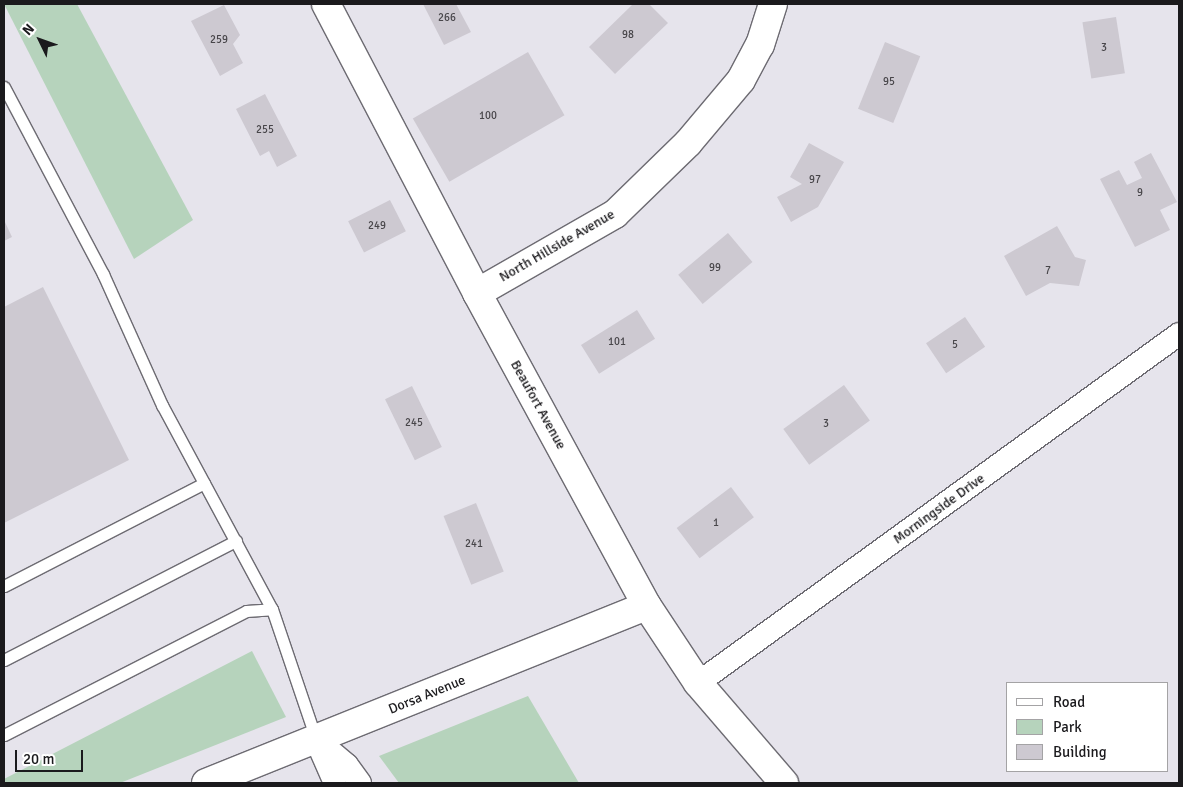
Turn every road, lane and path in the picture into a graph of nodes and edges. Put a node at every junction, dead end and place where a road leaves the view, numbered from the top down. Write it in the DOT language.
graph roads {
  1 [pos="326,4"];
  2 [pos="773,4"];
  3 [pos="4,87"];
  4 [pos="477,293"];
  5 [pos="1179,334"];
  6 [pos="204,483"];
  7 [pos="236,541"];
  8 [pos="4,586"];
  9 [pos="647,606"];
  10 [pos="272,609"];
  11 [pos="4,660"];
  12 [pos="698,683"];
  13 [pos="4,735"];
  14 [pos="316,739"];
  15 [pos="206,783"];
  16 [pos="334,783"];
  17 [pos="360,783"];
  18 [pos="784,783"];
  1 -- 4 [label="street, Beaufort Avenue"];
  2 -- 4 [label="street, North Hillside Avenue"];
  3 -- 6 [label="lane"];
  4 -- 9 [label="street, Beaufort Avenue"];
  5 -- 12 [label="street, Morningside Drive"];
  6 -- 7 [label="lane"];
  6 -- 8 [label="lane"];
  7 -- 10 [label="lane"];
  7 -- 11 [label="lane"];
  9 -- 12 [label="street, Beaufort Avenue"];
  9 -- 14 [label="street, Dorsa Avenue"];
  10 -- 13 [label="lane"];
  10 -- 14 [label="lane"];
  12 -- 18 [label="street, Beaufort Avenue"];
  14 -- 15 [label="street, Dorsa Avenue"];
  14 -- 16 [label="street"];
  14 -- 17 [label="street"];
}
